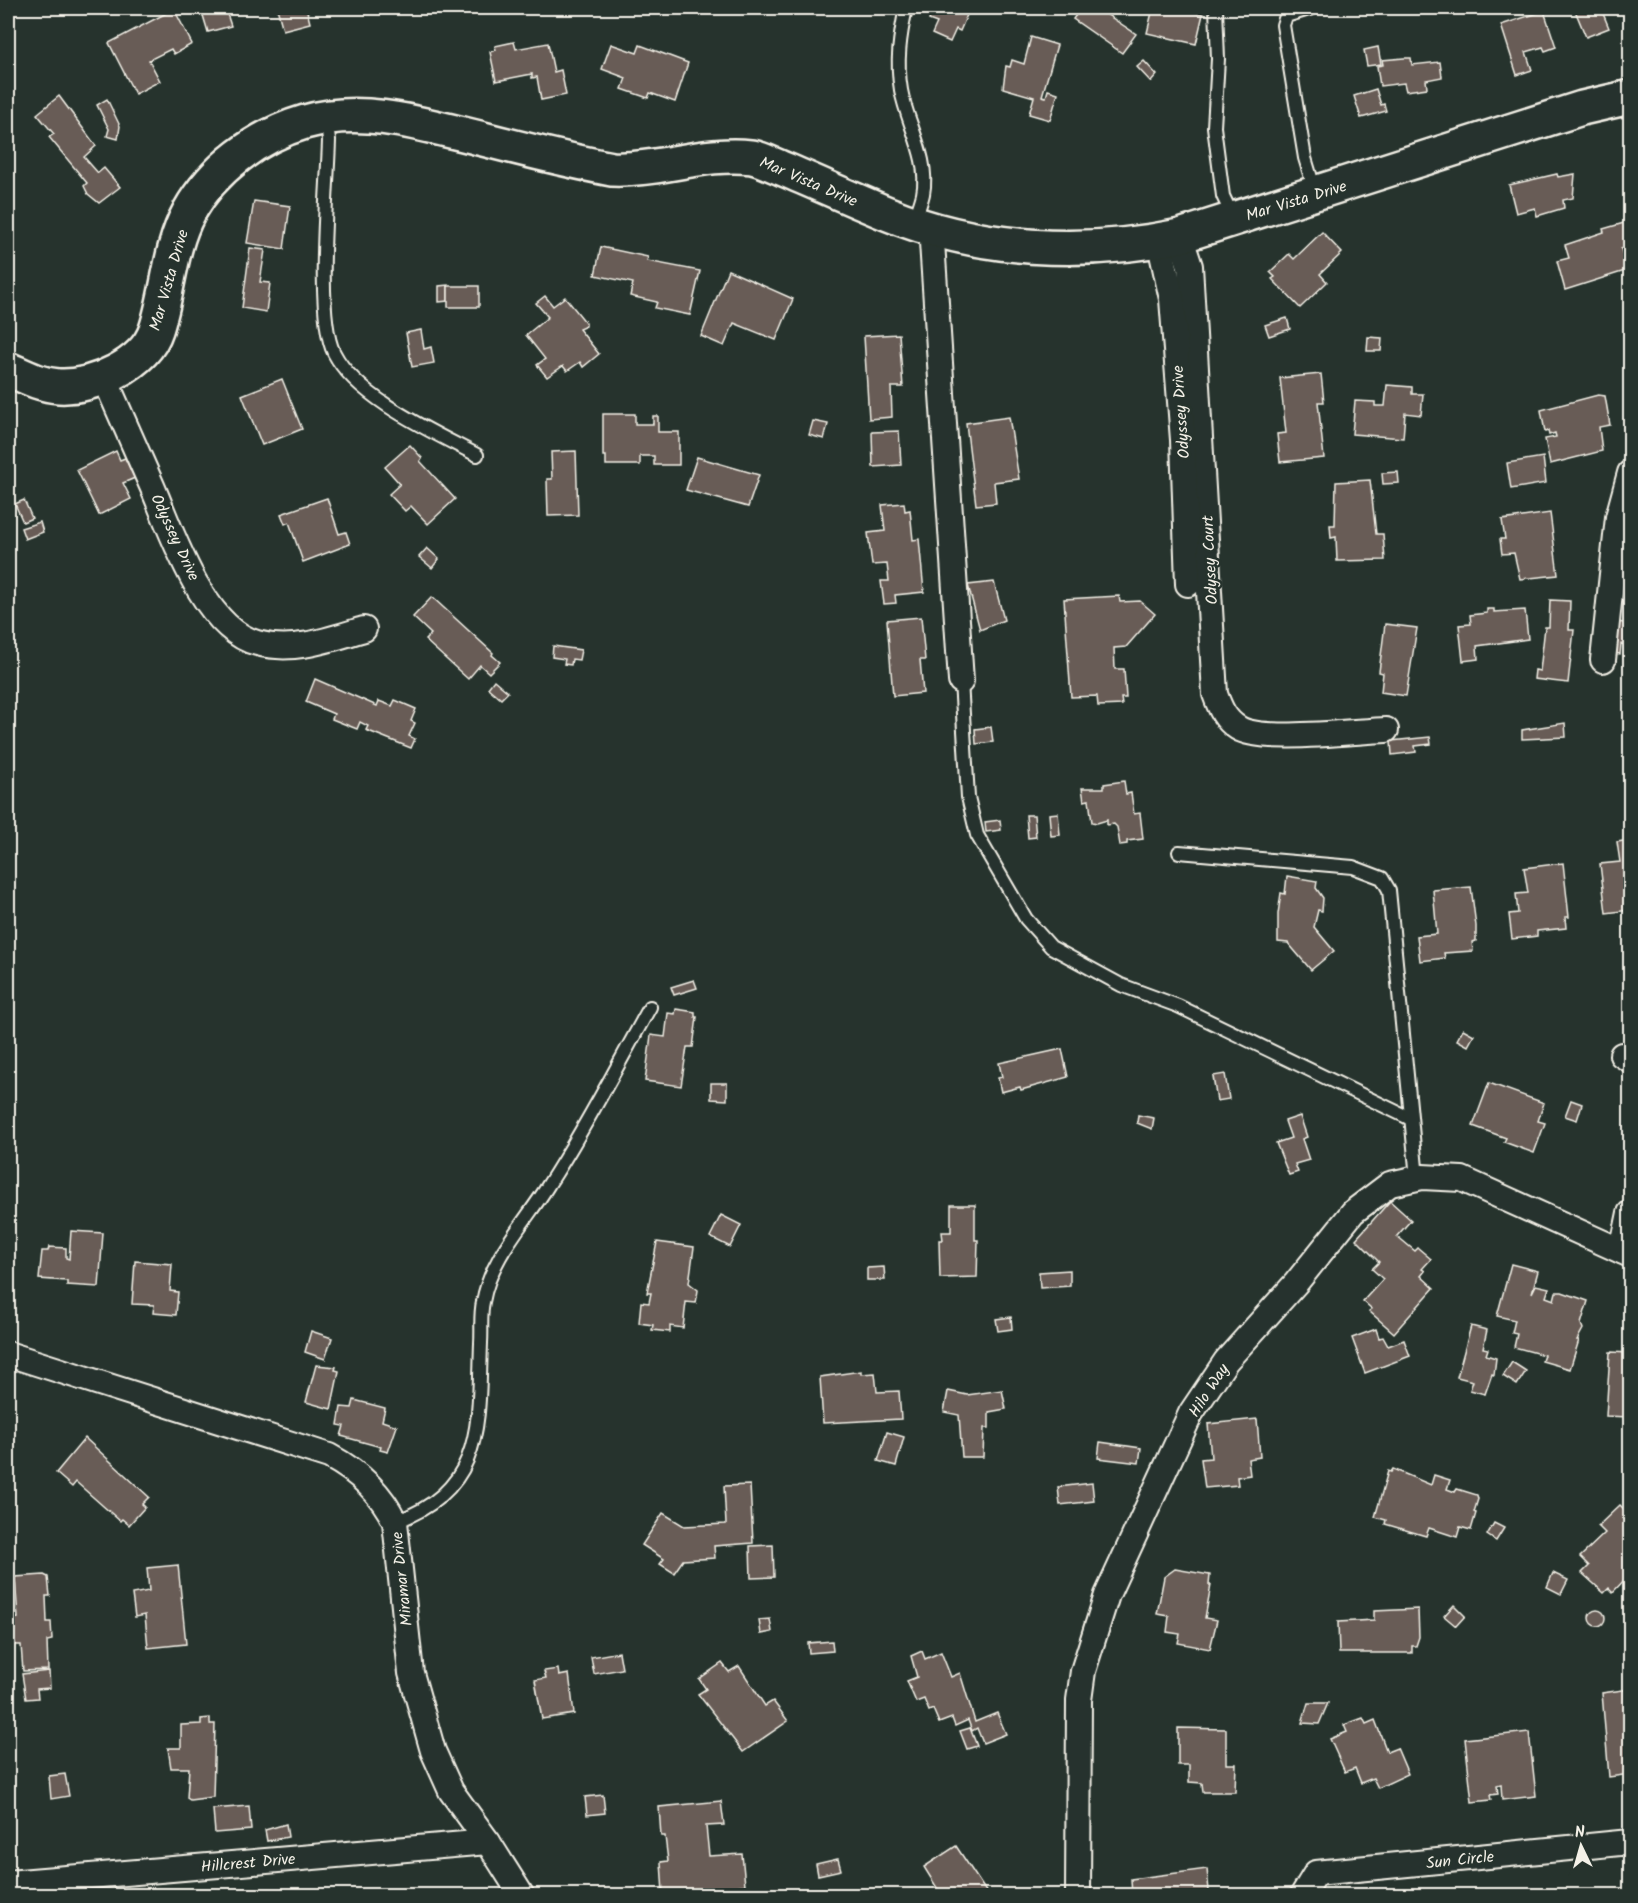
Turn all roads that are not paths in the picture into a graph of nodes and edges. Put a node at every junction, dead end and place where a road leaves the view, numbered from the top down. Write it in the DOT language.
graph roads {
  1 [pos="906,8"];
  2 [pos="1216,8"];
  3 [pos="1312,8"];
  4 [pos="1630,97"];
  5 [pos="326,118"];
  6 [pos="1316,195"];
  7 [pos="1233,218"];
  8 [pos="923,224"];
  9 [pos="1170,238"];
  10 [pos="8,369"];
  11 [pos="104,377"];
  12 [pos="477,455"];
  13 [pos="1630,473"];
  14 [pos="1188,585"];
  15 [pos="364,629"];
  16 [pos="1603,660"];
  17 [pos="961,681"];
  18 [pos="1386,730"];
  19 [pos="1179,852"];
  20 [pos="650,1006"];
  21 [pos="1411,1119"];
  22 [pos="1417,1178"];
  23 [pos="1630,1213"];
  24 [pos="1626,1253"];
  25 [pos="8,1354"];
  26 [pos="395,1522"];
  27 [pos="488,1842"];
  28 [pos="1630,1842"];
  29 [pos="8,1883"];
  30 [pos="522,1896"];
  31 [pos="1078,1896"];
  32 [pos="1302,1896"];
  1 -- 8 [label="lane"];
  2 -- 7 [label="lane"];
  3 -- 6 [label="lane"];
  4 -- 6 [label="street, Mar Vista Drive"];
  5 -- 8 [label="street, Mar Vista Drive"];
  5 -- 11 [label="street, Mar Vista Drive"];
  5 -- 12 [label="lane"];
  6 -- 7 [label="street, Mar Vista Drive"];
  7 -- 9 [label="street, Mar Vista Drive"];
  8 -- 9 [label="street, Mar Vista Drive"];
  8 -- 17 [label="street"];
  9 -- 14 [label="street, Odyssey Drive"];
  9 -- 18 [label="street, Odysey Court"];
  10 -- 11 [label="street, Mar Vista Drive"];
  11 -- 15 [label="street, Odyssey Drive"];
  13 -- 16 [label="street"];
  17 -- 21 [label="lane"];
  19 -- 21 [label="lane"];
  20 -- 26 [label="lane"];
  21 -- 22 [label="lane"];
  22 -- 24 [label="street, Hilo Way"];
  22 -- 31 [label="street, Hilo Way"];
  23 -- 24 [label="street"];
  25 -- 26 [label="street, Miramar Drive"];
  26 -- 27 [label="street, Miramar Drive"];
  27 -- 29 [label="street, Hillcrest Drive"];
  27 -- 30 [label="street, Miramar Drive"];
  28 -- 32 [label="street, Sun Circle"];
}
